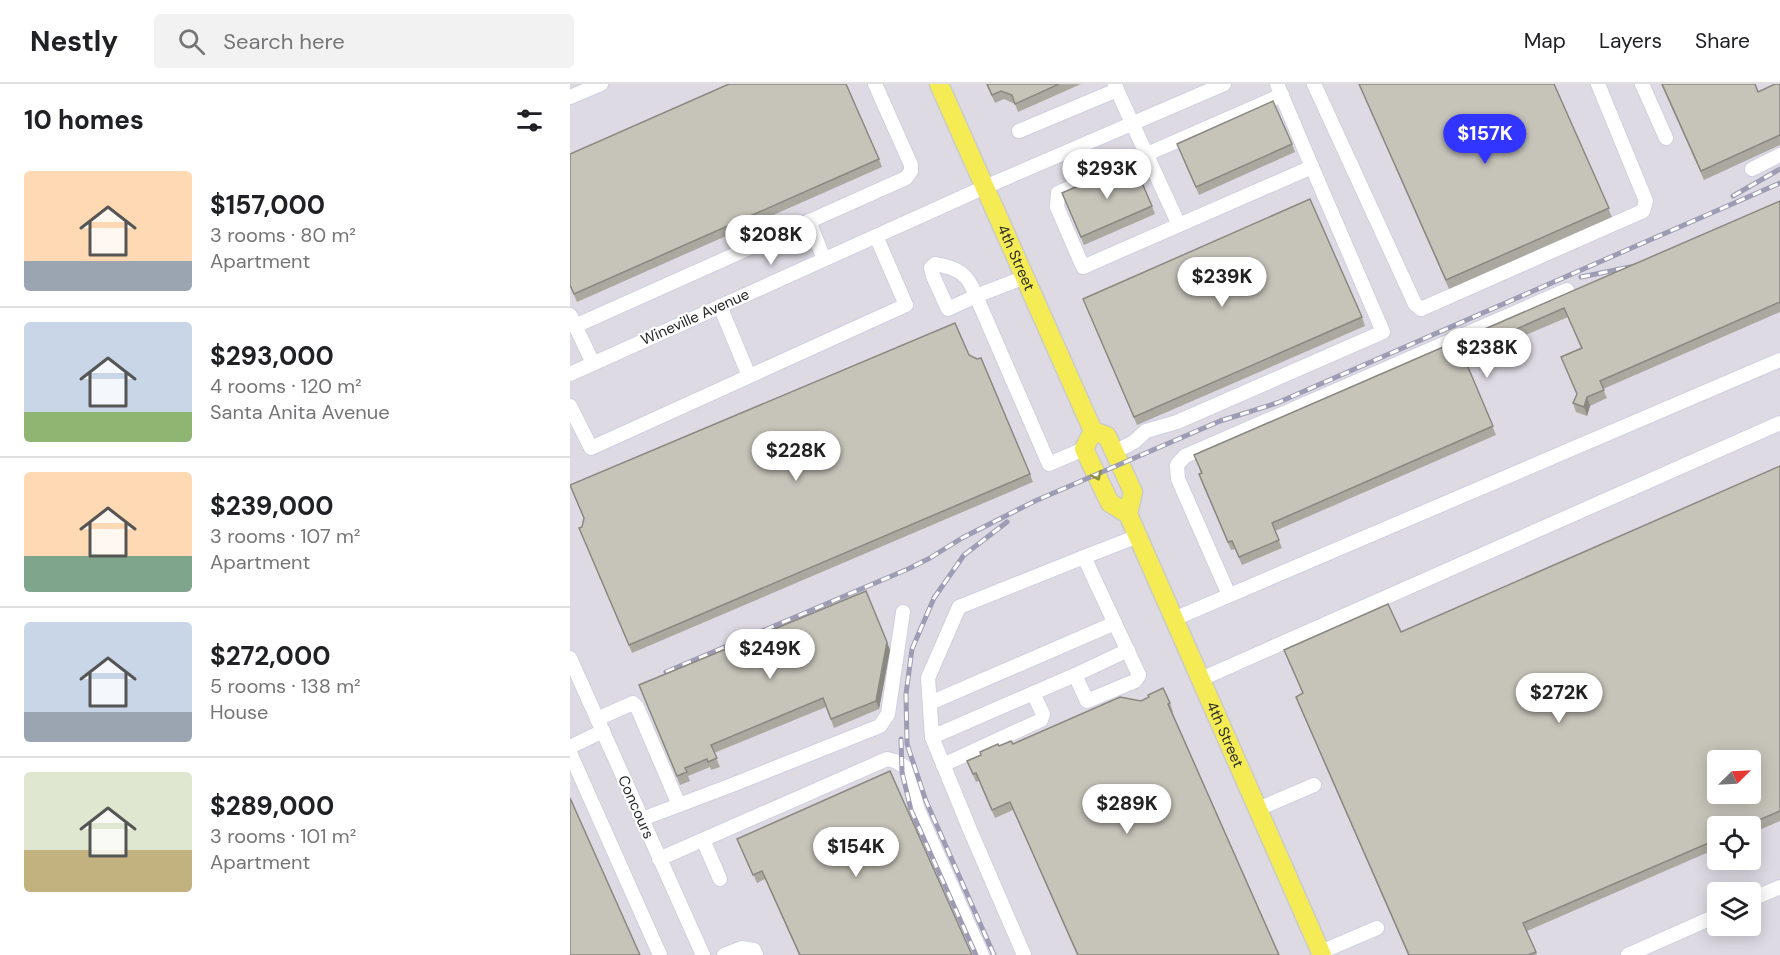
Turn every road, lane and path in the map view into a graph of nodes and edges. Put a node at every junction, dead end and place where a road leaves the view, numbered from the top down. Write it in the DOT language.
graph roads {
  1 [pos="601,84"];
  2 [pos="875,84"];
  3 [pos="939,84"];
  4 [pos="1224,84"];
  5 [pos="1314,84"];
  6 [pos="1598,84"];
  7 [pos="1642,84"];
  8 [pos="1116,87"];
  9 [pos="1193,90"];
  10 [pos="1280,90"];
  11 [pos="570,97"];
  12 [pos="1134,123"];
  13 [pos="1019,131"];
  14 [pos="1666,138"];
  15 [pos="1148,154"];
  16 [pos="1780,155"];
  17 [pos="1312,167"];
  18 [pos="1752,169"];
  19 [pos="985,187"];
  20 [pos="809,221"];
  21 [pos="1179,225"];
  22 [pos="876,236"];
  23 [pos="824,259"];
  24 [pos="1024,277"];
  25 [pos="1567,290"];
  26 [pos="720,306"];
  27 [pos="572,320"];
  28 [pos="1780,360"];
  29 [pos="593,363"];
  30 [pos="570,374"];
  31 [pos="749,376"];
  32 [pos="570,406"];
  33 [pos="1780,423"];
  34 [pos="1093,431"];
  35 [pos="1084,449"];
  36 [pos="1114,452"];
  37 [pos="1128,514"];
  38 [pos="1138,536"];
  39 [pos="1084,557"];
  40 [pos="1229,596"];
  41 [pos="903,612"];
  42 [pos="1174,619"];
  43 [pos="1115,623"];
  44 [pos="1128,650"];
  45 [pos="570,658"];
  46 [pos="1075,675"];
  47 [pos="1201,679"];
  48 [pos="577,690"];
  49 [pos="1033,693"];
  50 [pos="930,703"];
  51 [pos="600,725"];
  52 [pos="932,737"];
  53 [pos="570,747"];
  54 [pos="570,753"];
  55 [pos="943,765"];
  56 [pos="1314,784"];
  57 [pos="679,805"];
  58 [pos="1258,809"];
  59 [pos="642,819"];
  60 [pos="703,840"];
  61 [pos="660,859"];
  62 [pos="720,879"];
  63 [pos="1780,887"];
  64 [pos="1761,895"];
  65 [pos="1707,920"];
  66 [pos="1377,928"];
  67 [pos="1322,953"];
  68 [pos="660,955"];
  69 [pos="702,955"];
  70 [pos="724,955"];
  71 [pos="756,955"];
  72 [pos="982,955"];
  73 [pos="1024,955"];
  74 [pos="1628,955"];
  1 -- 11 [label="street"];
  2 -- 20 [label="street"];
  3 -- 19 [label="main road, 4th Street"];
  4 -- 9 [label="street, Wineville Avenue"];
  5 -- 6 [label="street"];
  7 -- 14 [label="street"];
  8 -- 12 [label="street"];
  8 -- 13 [label="street"];
  9 -- 12 [label="street, Wineville Avenue"];
  10 -- 15 [label="street"];
  10 -- 17 [label="street"];
  12 -- 15 [label="street"];
  12 -- 19 [label="street, Wineville Avenue"];
  15 -- 21 [label="street"];
  15 -- 21 [label="street"];
  16 -- 18 [label="street"];
  17 -- 21 [label="street"];
  17 -- 36 [label="street"];
  19 -- 22 [label="street, Wineville Avenue"];
  19 -- 24 [label="main road, 4th Street"];
  20 -- 23 [label="street"];
  20 -- 27 [label="street"];
  22 -- 23 [label="street, Wineville Avenue"];
  22 -- 31 [label="street"];
  23 -- 26 [label="street, Wineville Avenue"];
  24 -- 34 [label="main road, 4th Street"];
  24 -- 35 [label="street"];
  25 -- 40 [label="street"];
  26 -- 29 [label="street, Wineville Avenue"];
  26 -- 31 [label="street"];
  27 -- 29 [label="street"];
  28 -- 40 [label="street"];
  29 -- 30 [label="street, Wineville Avenue"];
  31 -- 32 [label="street"];
  33 -- 47 [label="street"];
  34 -- 35 [label="main road"];
  34 -- 36 [label="main road, 4th Street"];
  35 -- 37 [label="main road, 4th Street, one-way"];
  36 -- 37 [label="main road, 4th Street"];
  37 -- 38 [label="main road, 4th Street"];
  38 -- 39 [label="street"];
  38 -- 42 [label="main road, 4th Street"];
  39 -- 43 [label="street"];
  39 -- 50 [label="street"];
  40 -- 42 [label="street"];
  41 -- 57 [label="street"];
  42 -- 47 [label="main road, 4th Street"];
  43 -- 44 [label="street"];
  43 -- 50 [label="street"];
  44 -- 46 [label="street"];
  44 -- 46 [label="street"];
  45 -- 48 [label="street, Concours"];
  46 -- 49 [label="street"];
  47 -- 58 [label="main road, 4th Street"];
  48 -- 51 [label="street, Concours"];
  49 -- 52 [label="street"];
  49 -- 55 [label="street"];
  50 -- 52 [label="street"];
  51 -- 53 [label="street"];
  51 -- 57 [label="street"];
  51 -- 59 [label="street, Concours"];
  52 -- 55 [label="street"];
  54 -- 68 [label="street"];
  55 -- 73 [label="street"];
  56 -- 58 [label="street"];
  57 -- 59 [label="street"];
  58 -- 67 [label="main road, 4th Street"];
  59 -- 61 [label="street, Concours"];
  60 -- 61 [label="street"];
  60 -- 62 [label="street"];
  60 -- 72 [label="street"];
  61 -- 69 [label="street, Concours"];
  63 -- 64 [label="street"];
  65 -- 74 [label="street"];
  66 -- 67 [label="street"];
  70 -- 71 [label="street"];
}
